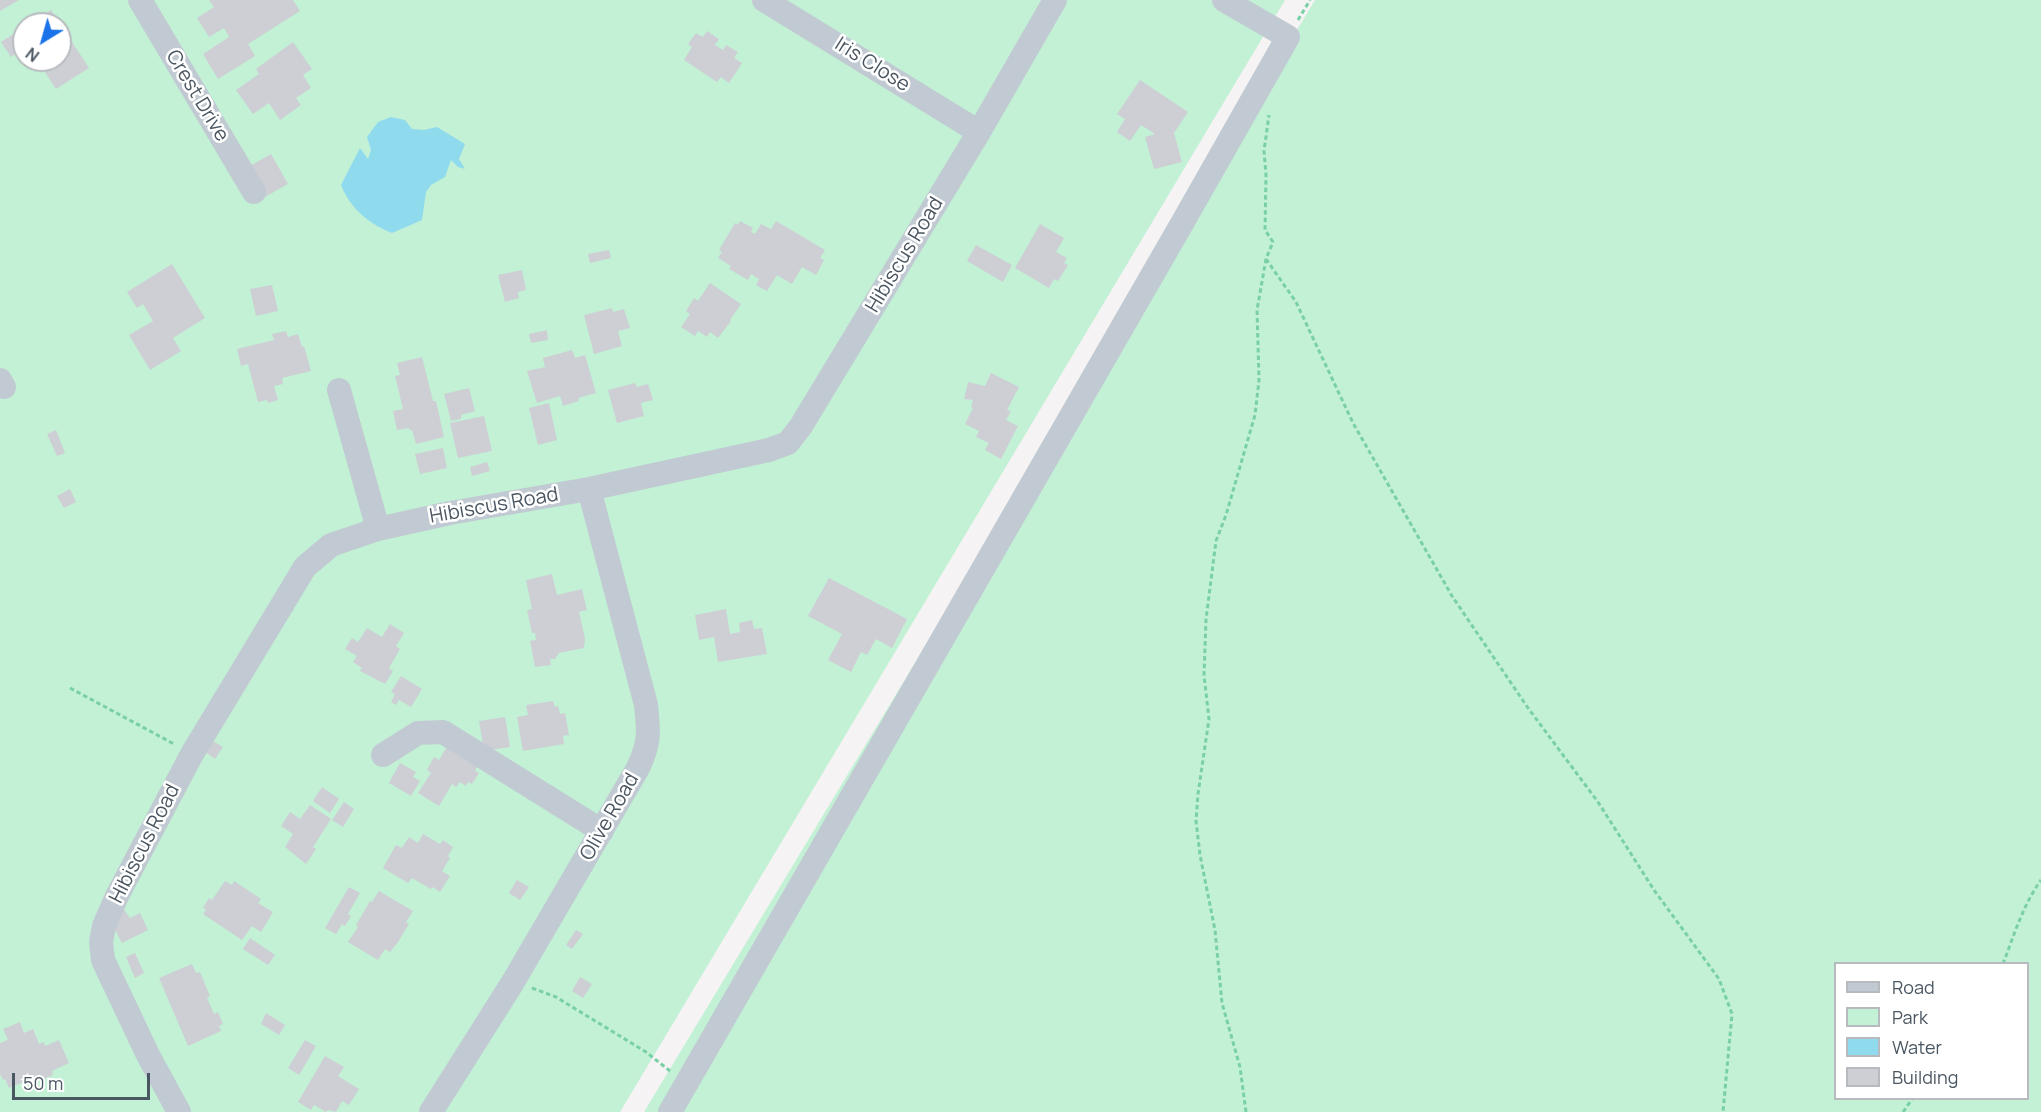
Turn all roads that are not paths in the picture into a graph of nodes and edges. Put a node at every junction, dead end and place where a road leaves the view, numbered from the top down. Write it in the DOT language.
graph roads {
  1 [pos="140,0"];
  2 [pos="764,0"];
  3 [pos="1056,0"];
  4 [pos="1224,0"];
  5 [pos="979,132"];
  6 [pos="254,192"];
  7 [pos="339,390"];
  8 [pos="589,489"];
  9 [pos="378,529"];
  10 [pos="383,755"];
  11 [pos="602,831"];
  12 [pos="675,1103"];
  13 [pos="179,1112"];
  14 [pos="431,1112"];
  1 -- 6 [label="street, Crest Drive"];
  2 -- 5 [label="street, Iris Close"];
  3 -- 5 [label="street, Hibiscus Road"];
  4 -- 12 [label="street"];
  5 -- 8 [label="street, Hibiscus Road"];
  7 -- 9 [label="street"];
  8 -- 9 [label="street, Hibiscus Road"];
  8 -- 11 [label="street, Olive Road"];
  9 -- 13 [label="street, Hibiscus Road"];
  10 -- 11 [label="street"];
  11 -- 14 [label="street, Olive Road"];
}
